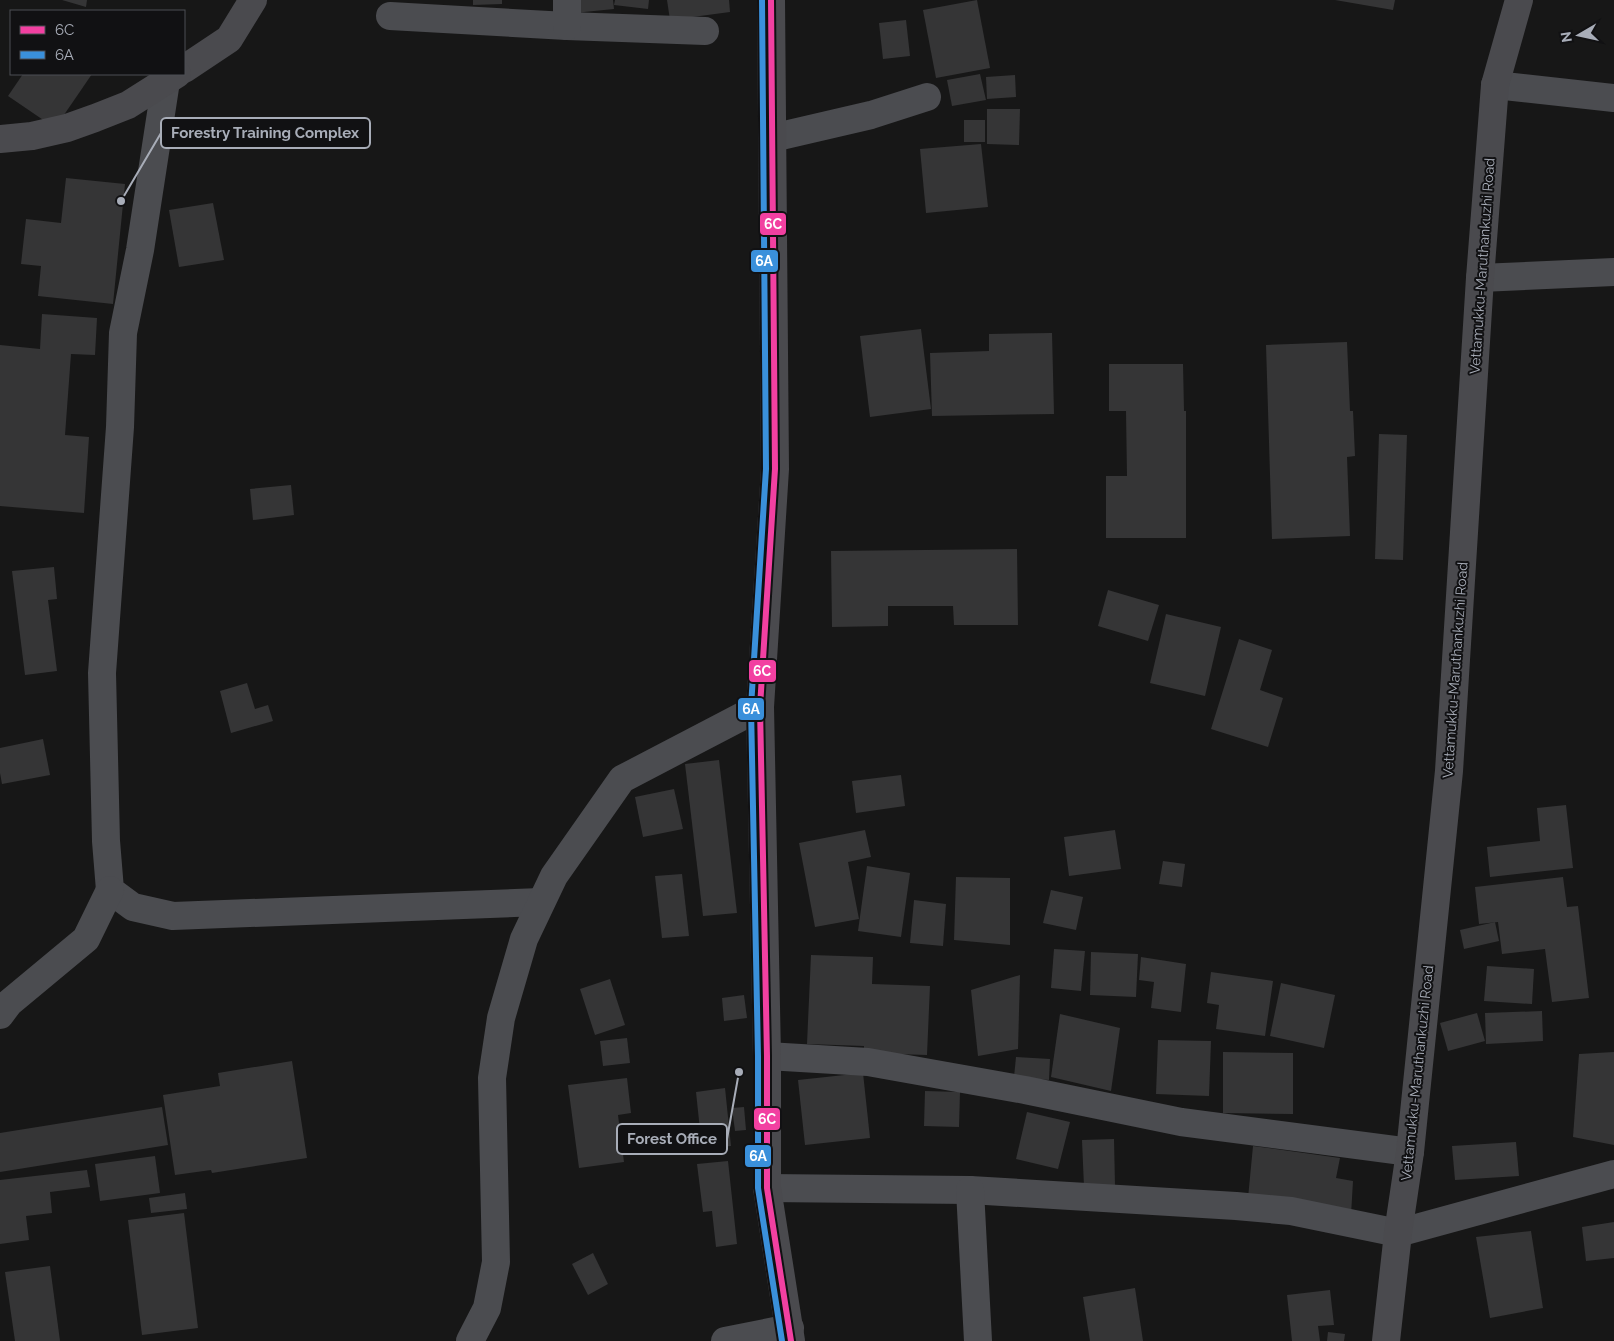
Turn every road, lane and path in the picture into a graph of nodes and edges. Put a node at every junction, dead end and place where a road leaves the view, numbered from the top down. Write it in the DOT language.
graph roads {
  1 [pos="253,0"];
  2 [pos="771,0"];
  3 [pos="1519,0"];
  4 [pos="567,13"];
  5 [pos="390,16"];
  6 [pos="705,31"];
  7 [pos="185,69"];
  8 [pos="176,75"];
  9 [pos="1495,85"];
  10 [pos="927,97"];
  11 [pos="1614,98"];
  12 [pos="772,138"];
  13 [pos="0,139"];
  14 [pos="1614,272"];
  15 [pos="1480,278"];
  16 [pos="760,707"];
  17 [pos="110,890"];
  18 [pos="541,902"];
  19 [pos="0,1015"];
  20 [pos="766,1056"];
  21 [pos="1410,1152"];
  22 [pos="1614,1174"];
  23 [pos="767,1188"];
  24 [pos="970,1190"];
  25 [pos="1398,1233"];
  26 [pos="790,1334"];
  27 [pos="470,1341"];
  28 [pos="725,1341"];
  29 [pos="978,1341"];
  30 [pos="1386,1341"];
  1 -- 7 [label="main road"];
  2 -- 12 [label="main road"];
  3 -- 9 [label="main road, Vettamukku-Maruthankuzhi Road"];
  4 -- 5 [label="street"];
  4 -- 6 [label="street"];
  8 -- 13 [label="main road"];
  8 -- 17 [label="street"];
  9 -- 11 [label="street"];
  9 -- 15 [label="main road, Vettamukku-Maruthankuzhi Road"];
  10 -- 12 [label="street"];
  12 -- 16 [label="main road"];
  14 -- 15 [label="street"];
  15 -- 21 [label="main road, Vettamukku-Maruthankuzhi Road"];
  16 -- 18 [label="street"];
  16 -- 20 [label="main road"];
  17 -- 18 [label="street"];
  17 -- 19 [label="street"];
  18 -- 27 [label="street"];
  20 -- 21 [label="street"];
  20 -- 23 [label="main road"];
  21 -- 25 [label="main road, Vettamukku-Maruthankuzhi Road"];
  22 -- 25 [label="street"];
  23 -- 24 [label="street"];
  23 -- 26 [label="main road"];
  24 -- 25 [label="street"];
  24 -- 29 [label="street"];
  25 -- 30 [label="main road, Vettamukku-Maruthankuzhi Road"];
  26 -- 28 [label="street"];
}
